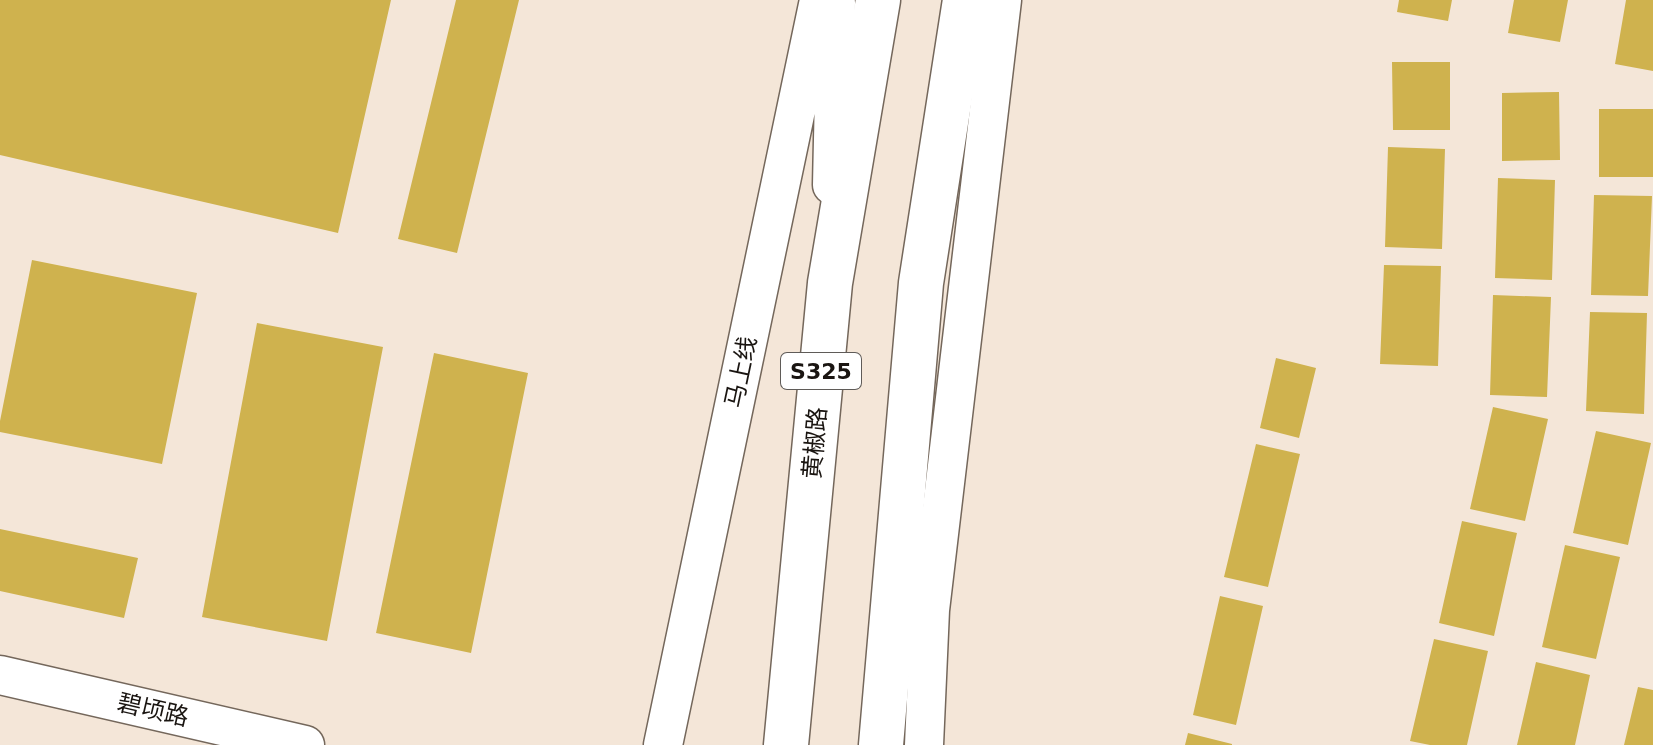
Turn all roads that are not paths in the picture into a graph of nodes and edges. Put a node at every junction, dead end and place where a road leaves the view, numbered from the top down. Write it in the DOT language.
graph roads {
  1 [pos="819,0"];
  2 [pos="836,0"];
  3 [pos="878,0"];
  4 [pos="965,0"];
  5 [pos="1002,0"];
  6 [pos="830,283"];
  7 [pos="0,675"];
  8 [pos="305,745"];
  9 [pos="663,745"];
  10 [pos="786,745"];
  11 [pos="881,745"];
  12 [pos="924,745"];
  1 -- 9 [label="street, 马上线"];
  2 -- 6 [label="street"];
  3 -- 6 [label="main road, 黄椒路 / S325"];
  4 -- 11 [label="main road"];
  5 -- 12 [label="street"];
  6 -- 10 [label="main road, 黄椒路 / S325"];
  7 -- 8 [label="street, 碧顷路"];
}
